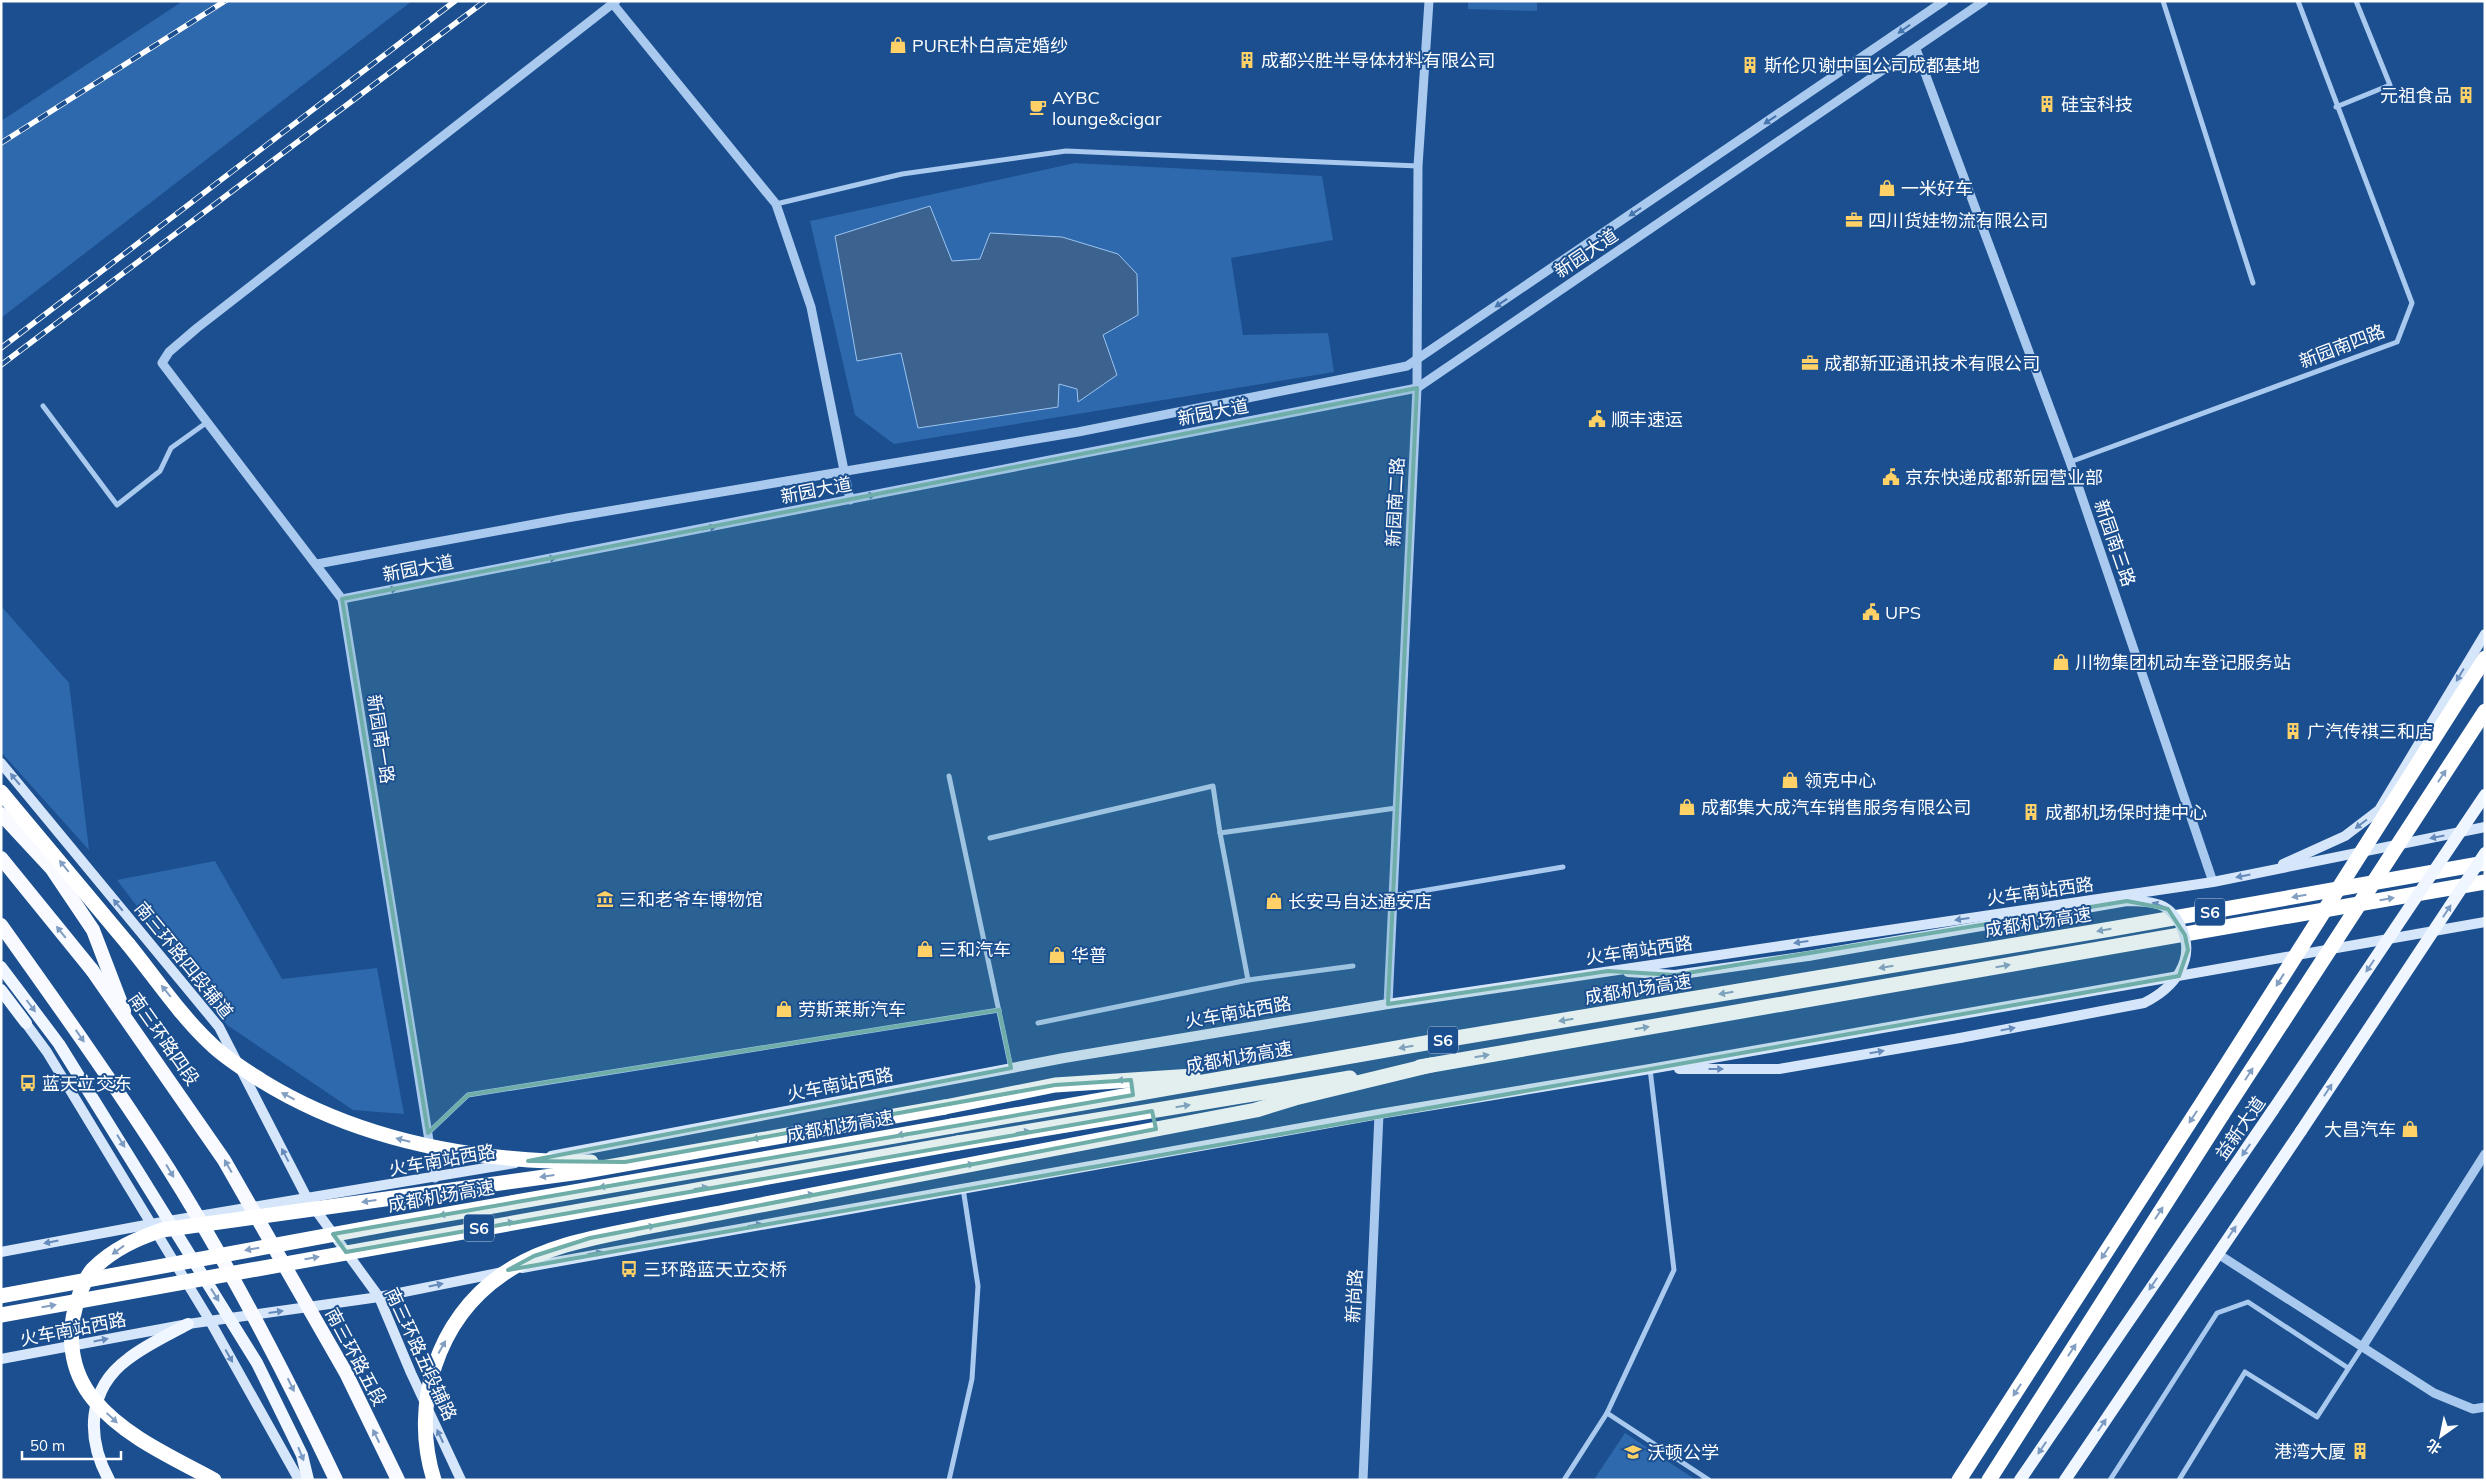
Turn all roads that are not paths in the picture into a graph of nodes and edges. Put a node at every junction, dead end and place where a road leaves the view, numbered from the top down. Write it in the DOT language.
graph roads {
  1 [pos="1429,1"];
  2 [pos="1944,1"];
  3 [pos="1984,1"];
  4 [pos="2163,1"];
  5 [pos="2298,1"];
  6 [pos="2356,1"];
  7 [pos="614,3"];
  8 [pos="1916,49"];
  9 [pos="2336,107"];
  10 [pos="1418,166"];
  11 [pos="776,204"];
  12 [pos="2253,283"];
  13 [pos="1417,360"];
  14 [pos="1417,388"];
  15 [pos="42,406"];
  16 [pos="206,423"];
  17 [pos="2070,462"];
  18 [pos="844,470"];
  19 [pos="850,500"];
  20 [pos="317,564"];
  21 [pos="342,599"];
  22 [pos="2485,634"];
  23 [pos="2485,658"];
  24 [pos="2485,710"];
  25 [pos="1,763"];
  26 [pos="949,776"];
  27 [pos="1,792"];
  28 [pos="2485,795"];
  29 [pos="1396,808"];
  30 [pos="1,814"];
  31 [pos="2485,827"];
  32 [pos="1220,833"];
  33 [pos="990,838"];
  34 [pos="2485,853"];
  35 [pos="1,858"];
  36 [pos="2485,863"];
  37 [pos="1563,866"];
  38 [pos="2269,871"];
  39 [pos="2212,882"];
  40 [pos="2485,882"];
  41 [pos="1392,896"];
  42 [pos="2485,922"];
  43 [pos="1,925"];
  44 [pos="1353,966"];
  45 [pos="1,967"];
  46 [pos="1608,970"];
  47 [pos="1248,980"];
  48 [pos="1,990"];
  49 [pos="1,997"];
  50 [pos="1388,1004"];
  51 [pos="999,1010"];
  52 [pos="129,1021"];
  53 [pos="26,1023"];
  54 [pos="1038,1024"];
  55 [pos="1431,1065"];
  56 [pos="1011,1068"];
  57 [pos="1650,1069"];
  58 [pos="1277,1070"];
  59 [pos="1379,1114"];
  60 [pos="428,1133"];
  61 [pos="2485,1154"];
  62 [pos="625,1162"];
  63 [pos="435,1178"];
  64 [pos="963,1188"];
  65 [pos="307,1198"];
  66 [pos="151,1224"];
  67 [pos="1,1252"];
  68 [pos="278,1254"];
  69 [pos="2218,1254"];
  70 [pos="1,1296"];
  71 [pos="379,1297"];
  72 [pos="1,1315"];
  73 [pos="210,1321"];
  74 [pos="188,1324"];
  75 [pos="2363,1346"];
  76 [pos="1,1359"];
  77 [pos="2348,1368"];
  78 [pos="2485,1407"];
  79 [pos="1607,1413"];
  80 [pos="109,1480"];
  81 [pos="214,1480"];
  82 [pos="299,1480"];
  83 [pos="308,1480"];
  84 [pos="336,1480"];
  85 [pos="398,1480"];
  86 [pos="434,1480"];
  87 [pos="461,1480"];
  88 [pos="949,1480"];
  89 [pos="1362,1480"];
  90 [pos="1564,1480"];
  91 [pos="1709,1480"];
  92 [pos="1959,1480"];
  93 [pos="1989,1480"];
  94 [pos="2020,1480"];
  95 [pos="2065,1480"];
  96 [pos="2110,1480"];
  97 [pos="2179,1480"];
  1 -- 10 [label="street, 新园南二路"];
  2 -- 13 [label="street, 新园大道, one-way"];
  3 -- 8 [label="street, 新园大道"];
  4 -- 12 [label="street"];
  5 -- 9 [label="street, 新园南四路"];
  6 -- 9 [label="street"];
  7 -- 11 [label="street"];
  7 -- 16 [label="street, 新园南一路"];
  8 -- 14 [label="street, 新园大道"];
  8 -- 17 [label="street, 新园南三路"];
  9 -- 17 [label="street, 新园南四路"];
  10 -- 11 [label="street"];
  10 -- 13 [label="street, 新园南二路"];
  11 -- 18 [label="street"];
  13 -- 14 [label="street, 新园南二路"];
  13 -- 18 [label="street, 新园大道"];
  19 -- 14 [label="street, 新园大道, one-way"];
  14 -- 29 [label="street, 新园南二路"];
  15 -- 16 [label="street"];
  16 -- 20 [label="street, 新园南一路"];
  17 -- 39 [label="street, 新园南三路"];
  18 -- 19 [label="street"];
  18 -- 20 [label="street, 新园大道"];
  21 -- 19 [label="street, 新园大道, one-way"];
  20 -- 21 [label="street, 新园南一路"];
  21 -- 60 [label="street, 新园南一路"];
  22 -- 38 [label="main road, one-way"];
  23 -- 92 [label="highway, one-way, bridge"];
  93 -- 24 [label="highway, one-way, bridge"];
  65 -- 25 [label="main road, 南三环路四段辅道, one-way"];
  26 -- 51 [label="street"];
  62 -- 27 [label="highway, one-way, bridge"];
  28 -- 94 [label="main road, 益新大道, one-way, bridge"];
  29 -- 32 [label="street"];
  29 -- 41 [label="street, 新园南二路"];
  30 -- 52 [label="highway"];
  31 -- 38 [label="main road, 火车南站西路 / S6, one-way"];
  32 -- 33 [label="street"];
  32 -- 47 [label="street"];
  69 -- 34 [label="main road, one-way, bridge"];
  52 -- 35 [label="highway, 南三环路四段, one-way, bridge"];
  36 -- 58 [label="highway, 成都机场高速 / S6, one-way"];
  37 -- 41 [label="street"];
  38 -- 39 [label="main road, 火车南站西路 / S6, one-way"];
  39 -- 46 [label="main road, 火车南站西路 / S6, one-way"];
  55 -- 40 [label="highway, 成都机场高速 / S6, one-way"];
  41 -- 50 [label="street, 新园南二路"];
  42 -- 57 [label="main road"];
  43 -- 84 [label="highway, one-way, bridge"];
  44 -- 47 [label="street"];
  45 -- 83 [label="main road, one-way, bridge"];
  46 -- 50 [label="main road, 火车南站西路 / S6"];
  57 -- 46 [label="main road, one-way, bridge"];
  47 -- 54 [label="street"];
  48 -- 53 [label="main road"];
  49 -- 53 [label="main road"];
  50 -- 56 [label="main road, 火车南站西路 / S6"];
  51 -- 56 [label="street"];
  51 -- 60 [label="street"];
  68 -- 52 [label="highway, 南三环路四段, one-way, bridge"];
  53 -- 66 [label="main road"];
  72 -- 55 [label="highway, 成都机场高速 / S6, one-way, bridge"];
  86 -- 55 [label="highway, one-way, bridge"];
  56 -- 63 [label="main road, 火车南站西路 / S6"];
  57 -- 59 [label="main road, 火车南站西路"];
  57 -- 79 [label="street"];
  58 -- 62 [label="highway, one-way, bridge"];
  58 -- 70 [label="highway, 成都机场高速 / S6, one-way, bridge"];
  59 -- 64 [label="main road, 火车南站西路"];
  59 -- 89 [label="street, 新尚路"];
  60 -- 63 [label="street, 新园南一路"];
  61 -- 75 [label="street"];
  62 -- 81 [label="highway, one-way, bridge"];
  63 -- 65 [label="main road, 火车南站西路 / S6"];
  71 -- 64 [label="main road, 火车南站西路, one-way"];
  64 -- 88 [label="street"];
  65 -- 66 [label="main road, 火车南站西路 / S6"];
  65 -- 71 [label="main road, 南三环路五段辅路"];
  66 -- 67 [label="main road, 火车南站西路, one-way"];
  66 -- 73 [label="main road"];
  85 -- 68 [label="highway, 南三环路五段, one-way, bridge"];
  69 -- 75 [label="street"];
  95 -- 69 [label="main road, one-way"];
  73 -- 71 [label="main road, 火车南站西路, one-way"];
  87 -- 71 [label="main road, 南三环路五段辅路, one-way"];
  73 -- 74 [label="main road, 火车南站西路"];
  73 -- 82 [label="main road, one-way"];
  76 -- 74 [label="main road, 火车南站西路, one-way"];
  74 -- 80 [label="main road"];
  75 -- 77 [label="street"];
  75 -- 78 [label="street"];
  77 -- 96 [label="street"];
  77 -- 97 [label="street"];
  79 -- 90 [label="street"];
  79 -- 91 [label="street"];
}
